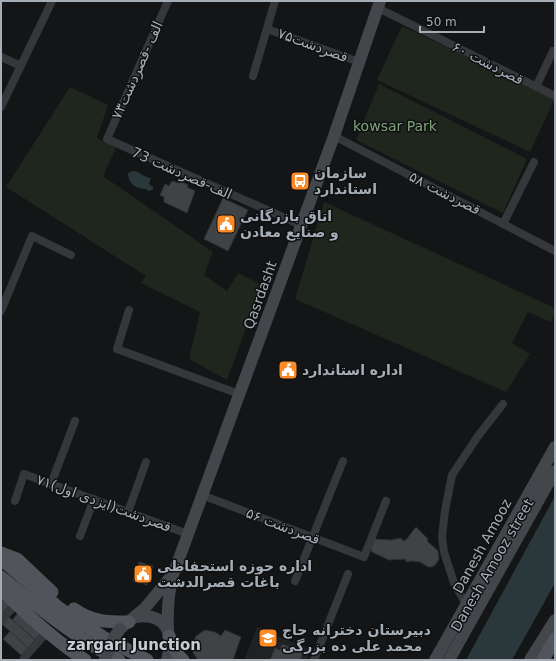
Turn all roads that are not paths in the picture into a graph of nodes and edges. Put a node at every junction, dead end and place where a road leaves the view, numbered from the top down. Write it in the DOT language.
graph roads {
  1 [pos="52,1"];
  2 [pos="168,1"];
  3 [pos="275,1"];
  4 [pos="379,4"];
  5 [pos="267,29"];
  6 [pos="553,51"];
  7 [pos="1,57"];
  8 [pos="360,62"];
  9 [pos="21,66"];
  10 [pos="253,76"];
  11 [pos="536,87"];
  12 [pos="555,96"];
  13 [pos="1,107"];
  14 [pos="334,136"];
  15 [pos="107,139"];
  16 [pos="534,162"];
  17 [pos="502,224"];
  18 [pos="301,225"];
  19 [pos="555,251"];
  20 [pos="71,255"];
  21 [pos="129,310"];
  22 [pos="1,311"];
  23 [pos="239,394"];
  24 [pos="503,404"];
  25 [pos="75,421"];
  26 [pos="555,447"];
  27 [pos="343,461"];
  28 [pos="146,462"];
  29 [pos="555,471"];
  30 [pos="51,484"];
  31 [pos="555,485"];
  32 [pos="202,495"];
  33 [pos="94,499"];
  34 [pos="15,501"];
  35 [pos="386,501"];
  36 [pos="128,512"];
  37 [pos="188,534"];
  38 [pos="80,536"];
  39 [pos="313,537"];
  40 [pos="1,553"];
  41 [pos="1,559"];
  42 [pos="348,574"];
  43 [pos="173,575"];
  44 [pos="1,577"];
  45 [pos="295,581"];
  46 [pos="1,590"];
  47 [pos="16,604"];
  48 [pos="466,604"];
  49 [pos="555,620"];
  50 [pos="1,621"];
  51 [pos="128,622"];
  52 [pos="47,632"];
  53 [pos="168,633"];
  54 [pos="555,640"];
  55 [pos="24,658"];
  56 [pos="168,658"];
  57 [pos="85,660"];
  58 [pos="105,660"];
  59 [pos="119,660"];
  60 [pos="147,660"];
  61 [pos="183,660"];
  62 [pos="314,660"];
  63 [pos="435,660"];
  64 [pos="449,660"];
  65 [pos="455,660"];
  66 [pos="530,660"];
  67 [pos="543,660"];
  1 -- 9 [label="street"];
  2 -- 15 [label="street, الف -قصردشت۷۳"];
  3 -- 5 [label="street"];
  4 -- 8 [label="main road, Qasrdasht"];
  4 -- 11 [label="street, ۶۰ قصردشت"];
  5 -- 8 [label="street, قصردشت۷۵"];
  5 -- 10 [label="street"];
  6 -- 11 [label="street"];
  7 -- 9 [label="street"];
  8 -- 14 [label="main road, Qasrdasht"];
  9 -- 13 [label="street"];
  11 -- 12 [label="street, ۶۰ قصردشت"];
  14 -- 17 [label="street, قصردشت ۵۸"];
  14 -- 18 [label="main road, Qasrdasht"];
  15 -- 18 [label="street, 73 الف-قصردشت"];
  16 -- 17 [label="street"];
  17 -- 19 [label="street, قصردشت ۵۸"];
  18 -- 23 [label="main road, Qasrdasht"];
  20 -- 22 [label="street"];
  21 -- 23 [label="street"];
  23 -- 32 [label="main road, Qasrdasht"];
  24 -- 48 [label="street"];
  25 -- 30 [label="street"];
  26 -- 48 [label="main road, Danesh Amooz"];
  27 -- 39 [label="street"];
  28 -- 36 [label="street"];
  29 -- 64 [label="main road, Danesh Amooz street"];
  30 -- 33 [label="street, ۷۱قصردشت(ایزدی اول)"];
  30 -- 34 [label="street, ۷۱قصردشت(ایزدی اول)"];
  31 -- 65 [label="main road, Danesh Amooz street"];
  32 -- 37 [label="main road, Qasrdasht"];
  32 -- 39 [label="street, ۵۶ قصردشت"];
  33 -- 36 [label="street, ۷۱قصردشت(ایزدی اول)"];
  33 -- 38 [label="street"];
  35 -- 39 [label="street, ۵۶ قصردشت"];
  36 -- 37 [label="street, ۷۱قصردشت(ایزدی اول)"];
  37 -- 43 [label="main road, Qasrdasht"];
  39 -- 45 [label="street"];
  40 -- 51 [label="main road"];
  41 -- 60 [label="main road"];
  42 -- 62 [label="street"];
  43 -- 51 [label="main road"];
  43 -- 53 [label="main road"];
  44 -- 59 [label="main road"];
  46 -- 47 [label="main road"];
  47 -- 50 [label="street"];
  47 -- 52 [label="main road"];
  48 -- 63 [label="main road, Danesh Amooz"];
  49 -- 66 [label="main road"];
  51 -- 53 [label="main road"];
  51 -- 58 [label="main road, bridge"];
  52 -- 55 [label="street"];
  52 -- 57 [label="main road"];
  53 -- 56 [label="main road"];
  53 -- 61 [label="main road"];
  54 -- 67 [label="main road"];
}
